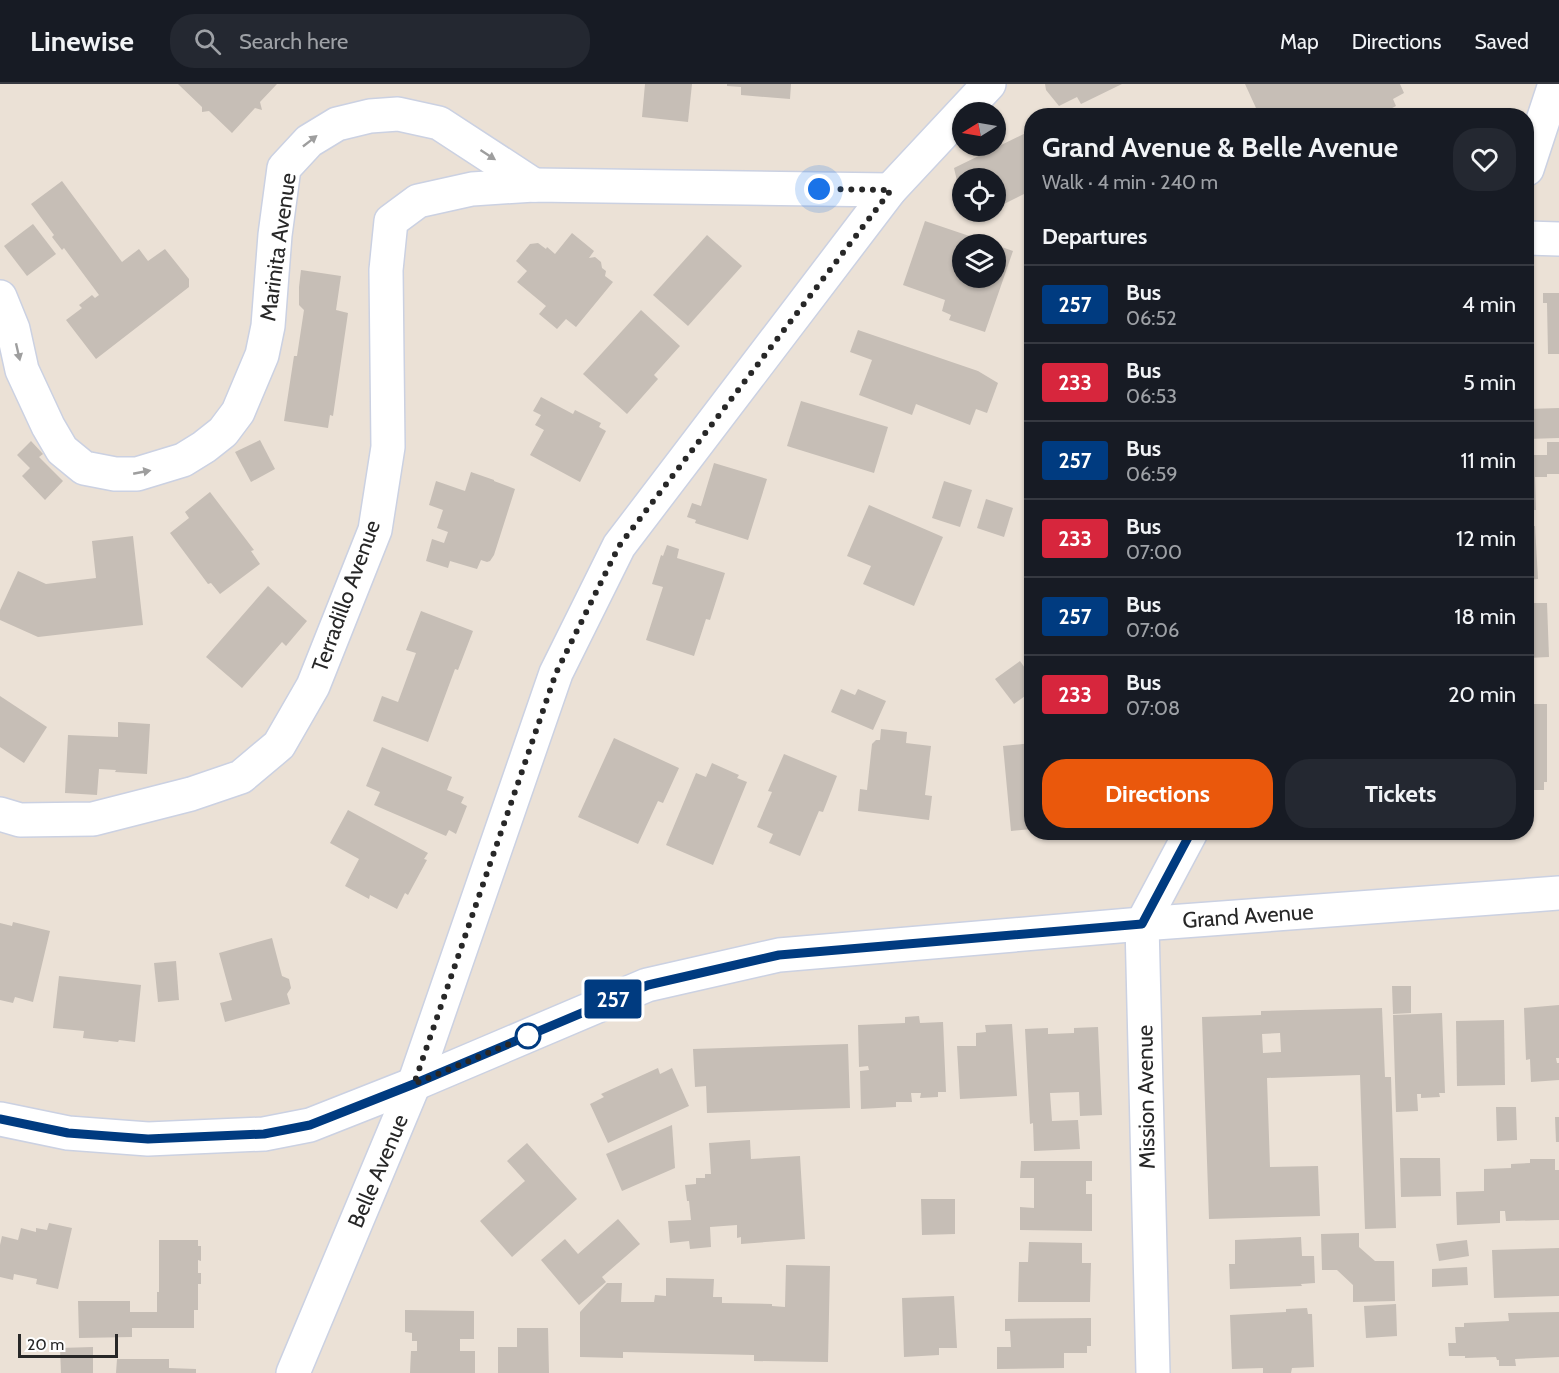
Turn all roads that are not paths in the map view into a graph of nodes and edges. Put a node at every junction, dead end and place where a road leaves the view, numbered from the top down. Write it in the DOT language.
graph roads {
  1 [pos="989,84"];
  2 [pos="1555,84"];
  3 [pos="1534,146"];
  4 [pos="534,185"];
  5 [pos="891,190"];
  6 [pos="1534,238"];
  7 [pos="1559,239"];
  8 [pos="0,297"];
  9 [pos="0,814"];
  10 [pos="1187,840"];
  11 [pos="1559,893"];
  12 [pos="1142,924"];
  13 [pos="414,1084"];
  14 [pos="0,1119"];
  15 [pos="293,1373"];
  16 [pos="1153,1373"];
  1 -- 5 [label="street, Belle Avenue"];
  2 -- 3 [label="street"];
  4 -- 5 [label="street"];
  8 -- 4 [label="street, Marinita Avenue, one-way"];
  4 -- 9 [label="street, Terradillo Avenue"];
  5 -- 13 [label="street, Belle Avenue"];
  6 -- 7 [label="street"];
  10 -- 12 [label="street, Mission Avenue"];
  11 -- 12 [label="street, Grand Avenue"];
  12 -- 13 [label="street, Grand Avenue"];
  12 -- 16 [label="street, Mission Avenue"];
  13 -- 14 [label="street, Grand Avenue"];
  13 -- 15 [label="street, Belle Avenue"];
}
